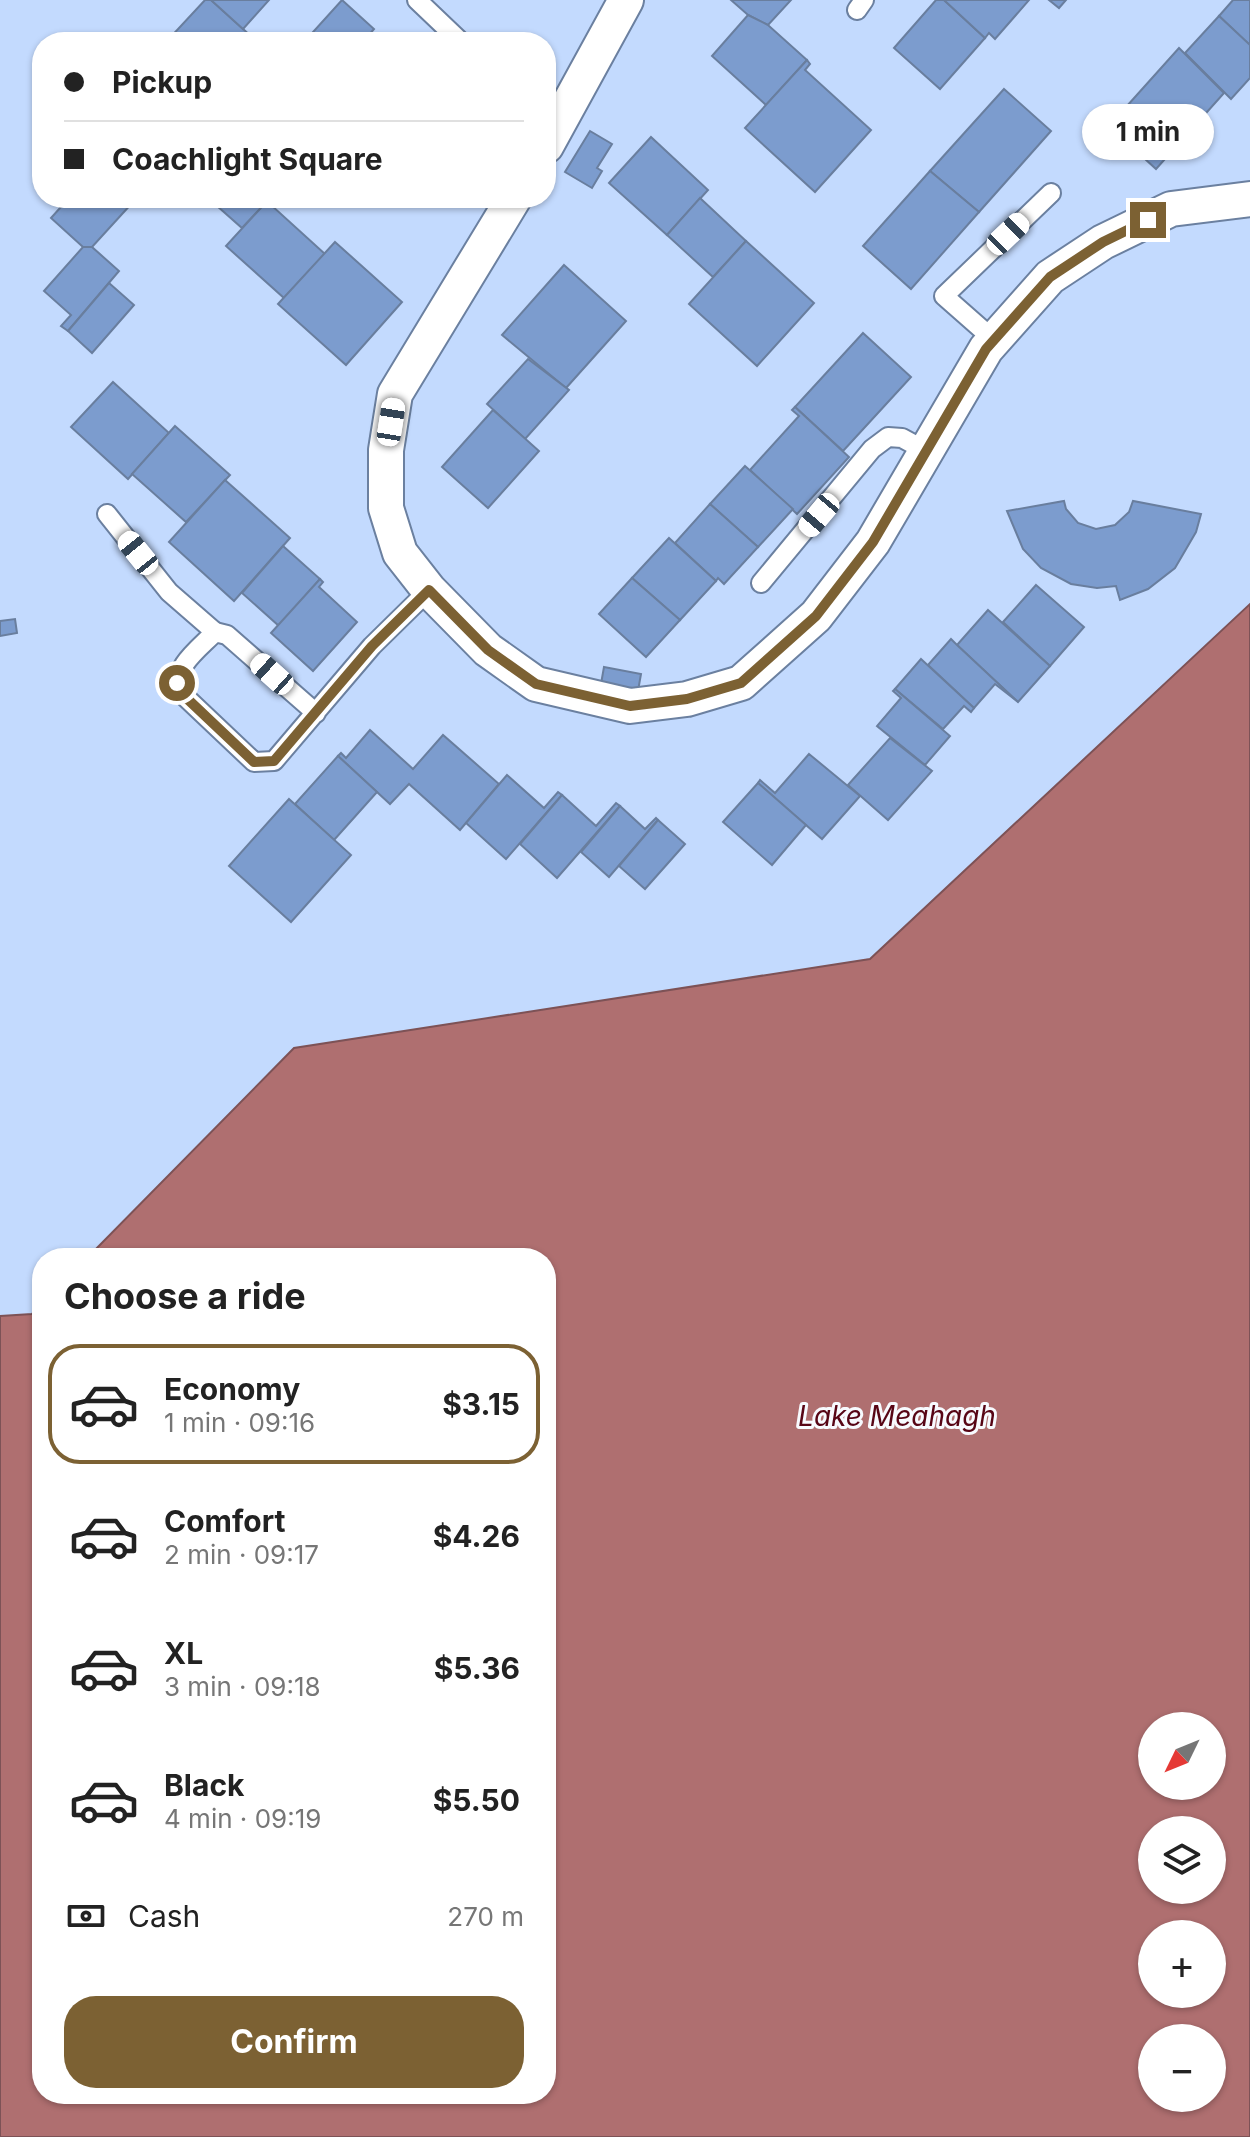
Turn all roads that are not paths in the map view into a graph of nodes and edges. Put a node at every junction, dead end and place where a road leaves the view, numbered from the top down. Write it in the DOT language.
graph roads {
  1 [pos="417,0"];
  2 [pos="626,0"];
  3 [pos="451,32"];
  4 [pos="556,117"];
  5 [pos="1051,193"];
  6 [pos="1250,199"];
  7 [pos="508,208"];
  8 [pos="994,340"];
  9 [pos="926,451"];
  10 [pos="107,514"];
  11 [pos="761,583"];
  12 [pos="429,590"];
  13 [pos="215,632"];
  14 [pos="316,713"];
  1 -- 3 [label="lane"];
  2 -- 4 [label="street"];
  5 -- 8 [label="lane"];
  6 -- 8 [label="street"];
  7 -- 12 [label="street"];
  8 -- 9 [label="street"];
  9 -- 11 [label="lane"];
  9 -- 12 [label="street"];
  10 -- 13 [label="lane"];
  12 -- 14 [label="lane"];
  13 -- 14 [label="lane"];
  13 -- 14 [label="lane"];
}
